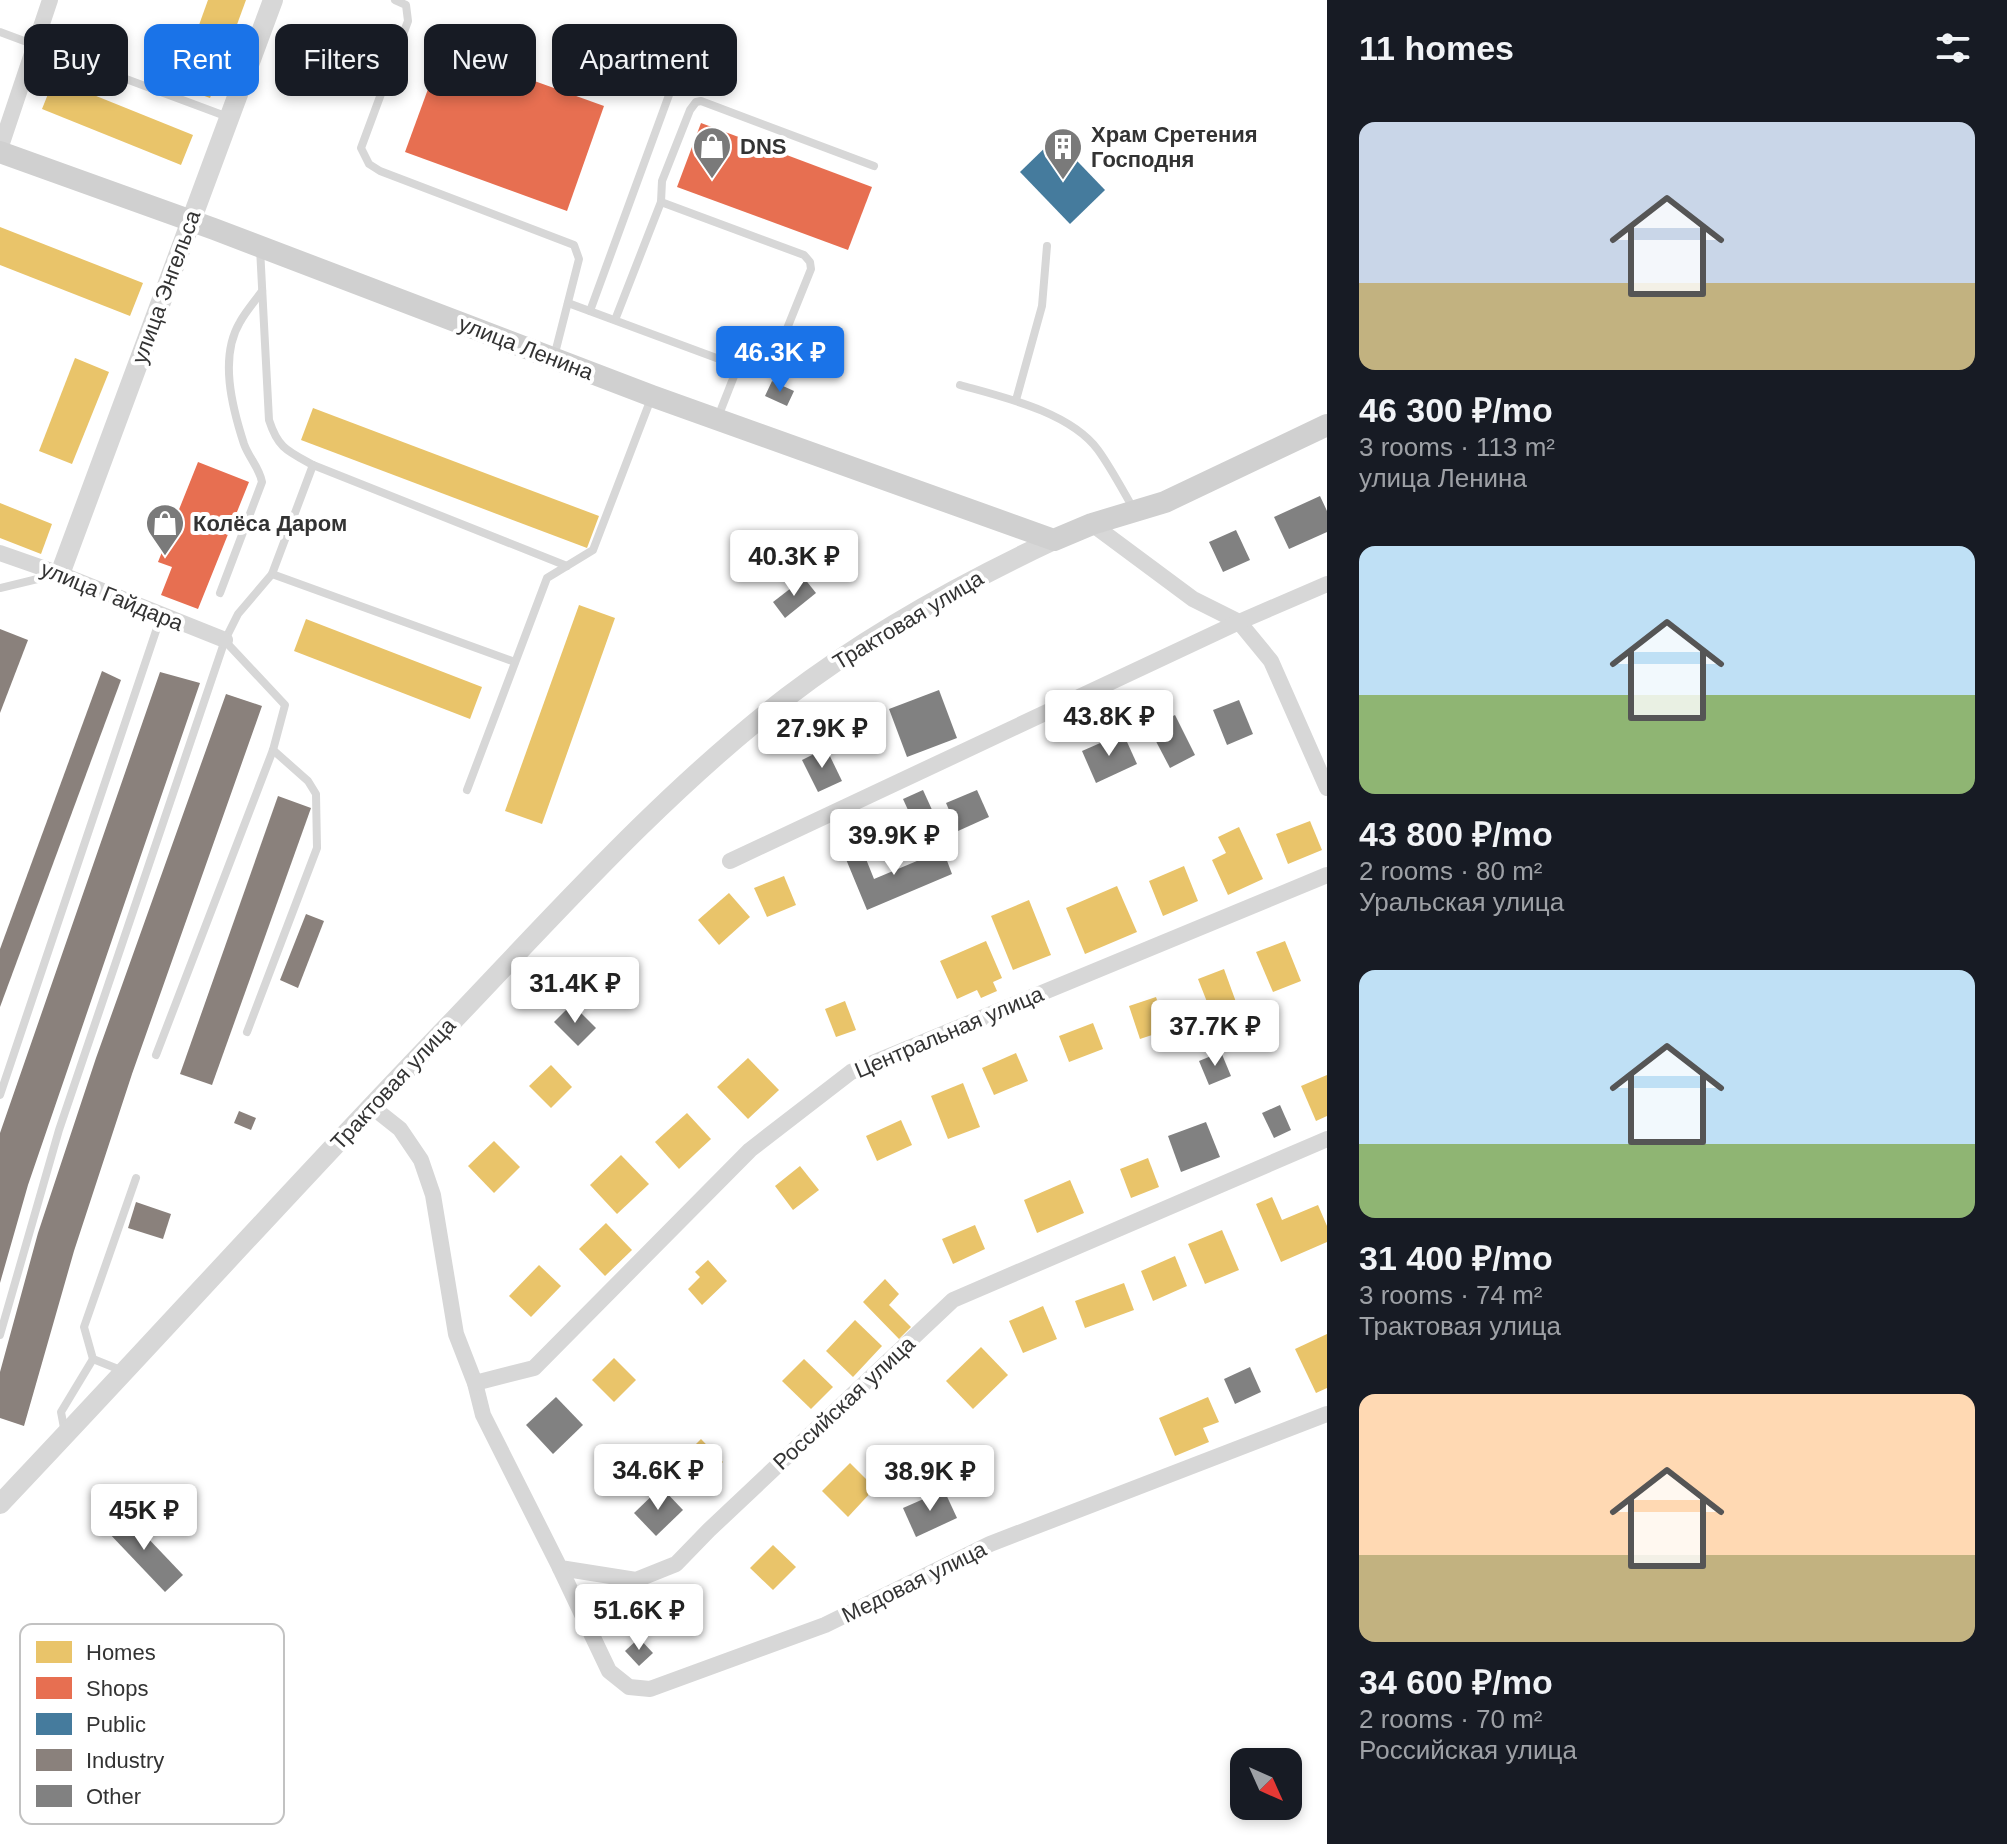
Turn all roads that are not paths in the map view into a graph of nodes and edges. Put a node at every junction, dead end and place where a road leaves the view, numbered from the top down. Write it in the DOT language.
graph roads {
  1 [pos="50,0"];
  2 [pos="273,0"];
  3 [pos="395,0"];
  4 [pos="42,24"];
  5 [pos="0,32"];
  6 [pos="24,41"];
  7 [pos="24,78"];
  8 [pos="128,80"];
  9 [pos="669,96"];
  10 [pos="229,118"];
  11 [pos="0,150"];
  12 [pos="874,166"];
  13 [pos="661,202"];
  14 [pos="189,221"];
  15 [pos="1047,246"];
  16 [pos="260,248"];
  17 [pos="262,290"];
  18 [pos="568,303"];
  19 [pos="590,311"];
  20 [pos="615,320"];
  21 [pos="554,358"];
  22 [pos="738,366"];
  23 [pos="960,385"];
  24 [pos="652,396"];
  25 [pos="1016,400"];
  26 [pos="718,419"];
  27 [pos="1327,425"];
  28 [pos="313,465"];
  29 [pos="1136,512"];
  30 [pos="1092,524"];
  31 [pos="1054,540"];
  32 [pos="0,553"];
  33 [pos="567,566"];
  34 [pos="60,574"];
  35 [pos="272,574"];
  36 [pos="1327,584"];
  37 [pos="0,588"];
  38 [pos="220,593"];
  39 [pos="161,616"];
  40 [pos="1239,622"];
  41 [pos="225,640"];
  42 [pos="515,662"];
  43 [pos="273,750"];
  44 [pos="1327,788"];
  45 [pos="467,790"];
  46 [pos="730,861"];
  47 [pos="1327,875"];
  48 [pos="247,1032"];
  49 [pos="156,1055"];
  50 [pos="0,1095"];
  51 [pos="371,1106"];
  52 [pos="1327,1139"];
  53 [pos="136,1178"];
  54 [pos="0,1335"];
  55 [pos="93,1359"];
  56 [pos="124,1371"];
  57 [pos="475,1383"];
  58 [pos="1327,1414"];
  59 [pos="65,1434"];
  60 [pos="1,1500"];
  61 [pos="560,1568"];
  1 -- 4 [label="street"];
  2 -- 10 [label="street, улица Энгельса"];
  3 -- 18 [label="lane"];
  5 -- 6 [label="lane"];
  7 -- 11 [label="street"];
  8 -- 10 [label="lane"];
  9 -- 19 [label="lane"];
  10 -- 14 [label="street, улица Энгельса"];
  11 -- 14 [label="main road, улица Ленина"];
  12 -- 13 [label="lane"];
  13 -- 20 [label="lane"];
  13 -- 22 [label="lane"];
  14 -- 16 [label="main road, улица Ленина"];
  14 -- 34 [label="street, улица Энгельса"];
  15 -- 25 [label="lane"];
  16 -- 17 [label="lane"];
  16 -- 21 [label="main road, улица Ленина"];
  17 -- 28 [label="lane"];
  17 -- 38 [label="lane"];
  18 -- 19 [label="lane"];
  18 -- 21 [label="lane"];
  19 -- 20 [label="lane"];
  20 -- 22 [label="lane"];
  21 -- 24 [label="main road, улица Ленина"];
  22 -- 26 [label="lane"];
  23 -- 25 [label="lane"];
  24 -- 26 [label="main road, улица Ленина"];
  24 -- 33 [label="lane"];
  25 -- 29 [label="lane"];
  26 -- 31 [label="main road, улица Ленина"];
  27 -- 29 [label="main road"];
  28 -- 33 [label="lane"];
  28 -- 35 [label="lane"];
  29 -- 30 [label="main road"];
  30 -- 31 [label="main road"];
  30 -- 40 [label="street"];
  31 -- 51 [label="street, Трактовая улица"];
  32 -- 34 [label="street, улица Гайдара"];
  33 -- 42 [label="lane"];
  34 -- 37 [label="lane"];
  34 -- 39 [label="street, улица Гайдара"];
  35 -- 41 [label="lane"];
  35 -- 42 [label="lane"];
  36 -- 40 [label="street"];
  39 -- 41 [label="street, улица Гайдара"];
  39 -- 50 [label="lane"];
  40 -- 44 [label="street"];
  40 -- 46 [label="street"];
  41 -- 43 [label="lane"];
  41 -- 54 [label="lane"];
  42 -- 45 [label="lane"];
  43 -- 48 [label="lane"];
  43 -- 49 [label="lane"];
  47 -- 57 [label="street, Центральная улица"];
  51 -- 56 [label="street, Трактовая улица"];
  51 -- 57 [label="street"];
  52 -- 61 [label="street, Российская улица"];
  53 -- 55 [label="lane"];
  55 -- 56 [label="lane"];
  55 -- 59 [label="lane"];
  56 -- 59 [label="street, Трактовая улица"];
  57 -- 61 [label="street"];
  58 -- 61 [label="street, Медовая улица"];
  59 -- 60 [label="street, Трактовая улица"];
}
